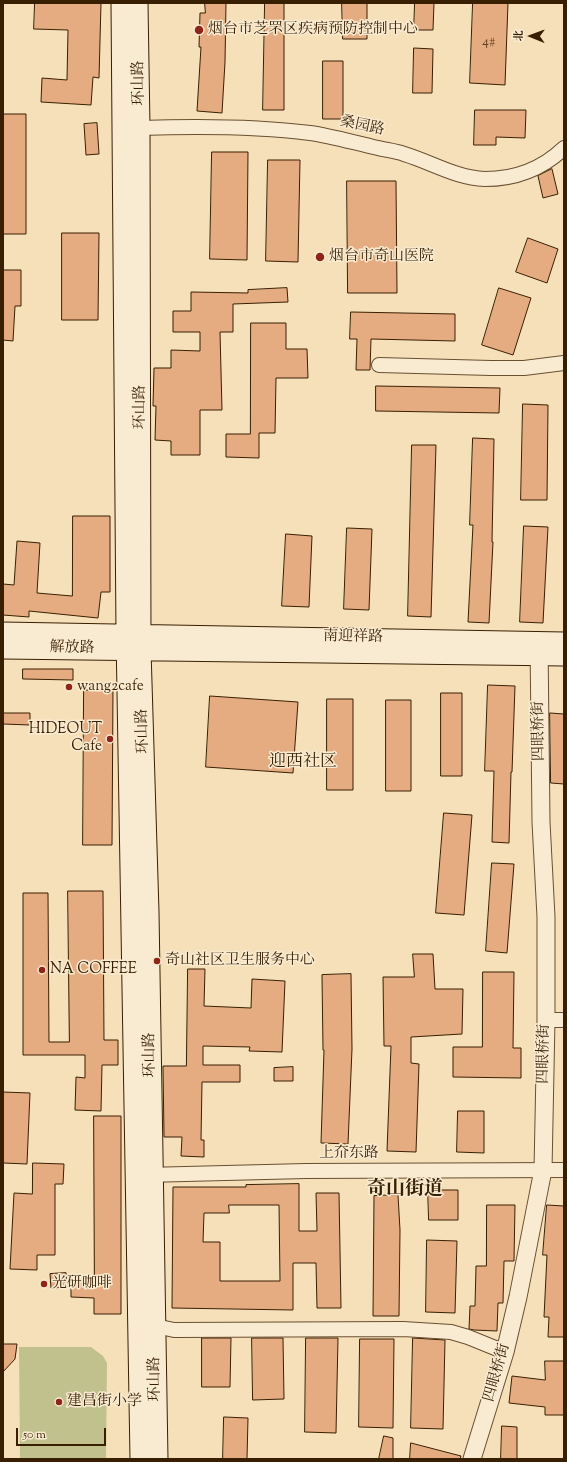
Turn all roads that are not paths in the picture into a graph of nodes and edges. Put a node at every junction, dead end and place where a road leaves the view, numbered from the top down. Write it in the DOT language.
graph roads {
  1 [pos="121,3"];
  2 [pos="138,3"];
  3 [pos="140,128"];
  4 [pos="564,148"];
  5 [pos="564,363"];
  6 [pos="379,365"];
  7 [pos="3,632"];
  8 [pos="134,642"];
  9 [pos="564,642"];
  10 [pos="539,648"];
  11 [pos="3,649"];
  12 [pos="564,656"];
  13 [pos="546,1020"];
  14 [pos="564,1020"];
  15 [pos="543,1170"];
  16 [pos="564,1170"];
  17 [pos="144,1174"];
  18 [pos="155,1318"];
  19 [pos="505,1352"];
  20 [pos="140,1459"];
  21 [pos="158,1459"];
  22 [pos="472,1459"];
  1 -- 8 [label="main road, 环山路"];
  2 -- 3 [label="main road, 环山路"];
  3 -- 4 [label="street, 桑园路"];
  3 -- 8 [label="main road, 环山路"];
  5 -- 6 [label="street"];
  7 -- 8 [label="main road, 解放路"];
  8 -- 10 [label="main road, 南迎祥路"];
  8 -- 11 [label="main road, 解放路"];
  8 -- 17 [label="main road, 环山路"];
  9 -- 10 [label="main road, 南迎祥路"];
  10 -- 12 [label="main road, 南迎祥路"];
  10 -- 13 [label="street, 四眼桥街"];
  13 -- 14 [label="street"];
  13 -- 15 [label="street, 四眼桥街"];
  15 -- 16 [label="street, 上夼东路"];
  15 -- 17 [label="street, 上夼东路"];
  15 -- 19 [label="street, 四眼桥街"];
  17 -- 18 [label="main road, 环山路"];
  17 -- 20 [label="main road, 环山路"];
  18 -- 19 [label="street"];
  18 -- 21 [label="main road, 环山路"];
  19 -- 22 [label="street, 四眼桥街"];
}
